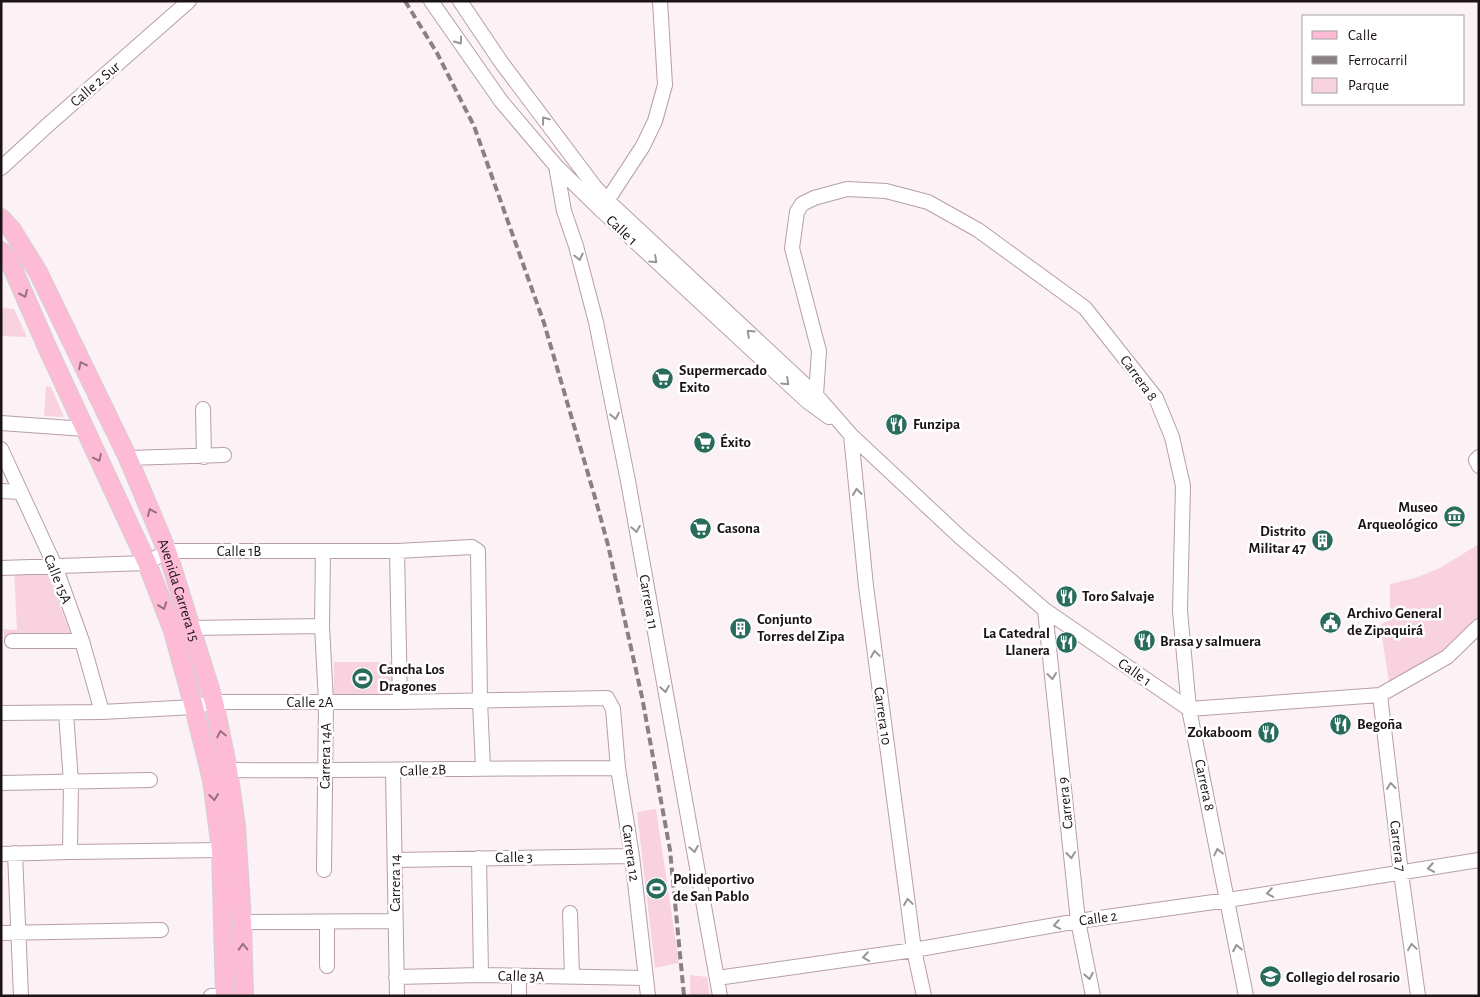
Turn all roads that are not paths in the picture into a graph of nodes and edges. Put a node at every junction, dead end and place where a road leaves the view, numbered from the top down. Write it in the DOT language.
graph roads {
  1 [pos="189,1"];
  2 [pos="431,1"];
  3 [pos="460,1"];
  4 [pos="660,1"];
  5 [pos="556,166"];
  6 [pos="1,168"];
  7 [pos="595,188"];
  8 [pos="581,191"];
  9 [pos="604,205"];
  10 [pos="564,211"];
  11 [pos="1,218"];
  12 [pos="1,251"];
  13 [pos="816,395"];
  14 [pos="203,409"];
  15 [pos="1,423"];
  16 [pos="85,429"];
  17 [pos="848,432"];
  18 [pos="1,449"];
  19 [pos="224,455"];
  20 [pos="204,456"];
  21 [pos="1479,457"];
  22 [pos="128,458"];
  23 [pos="1479,466"];
  24 [pos="1,491"];
  25 [pos="20,492"];
  26 [pos="167,551"];
  27 [pos="323,551"];
  28 [pos="397,551"];
  29 [pos="147,563"];
  30 [pos="54,566"];
  31 [pos="1,568"];
  32 [pos="1045,610"];
  33 [pos="322,626"];
  34 [pos="1479,626"];
  35 [pos="190,628"];
  36 [pos="12,641"];
  37 [pos="82,641"];
  38 [pos="1380,695"];
  39 [pos="480,701"];
  40 [pos="214,702"];
  41 [pos="326,702"];
  42 [pos="400,702"];
  43 [pos="194,707"];
  44 [pos="613,710"];
  45 [pos="1189,710"];
  46 [pos="66,712"];
  47 [pos="102,712"];
  48 [pos="1,713"];
  49 [pos="483,768"];
  50 [pos="618,768"];
  51 [pos="228,770"];
  52 [pos="393,770"];
  53 [pos="325,771"];
  54 [pos="150,780"];
  55 [pos="71,782"];
  56 [pos="1,783"];
  57 [pos="221,850"];
  58 [pos="70,852"];
  59 [pos="8,854"];
  60 [pos="632,856"];
  61 [pos="479,858"];
  62 [pos="395,860"];
  63 [pos="1479,860"];
  64 [pos="324,870"];
  65 [pos="1402,873"];
  66 [pos="1228,900"];
  67 [pos="570,913"];
  68 [pos="395,921"];
  69 [pos="1078,921"];
  70 [pos="242,922"];
  71 [pos="327,922"];
  72 [pos="161,930"];
  73 [pos="1,933"];
  74 [pos="18,933"];
  75 [pos="914,950"];
  76 [pos="327,966"];
  77 [pos="481,975"];
  78 [pos="519,976"];
  79 [pos="572,976"];
  80 [pos="396,977"];
  81 [pos="646,978"];
  82 [pos="717,978"];
  83 [pos="21,996"];
  84 [pos="211,996"];
  85 [pos="225,996"];
  86 [pos="244,996"];
  87 [pos="397,996"];
  88 [pos="519,996"];
  89 [pos="648,996"];
  90 [pos="720,996"];
  91 [pos="924,996"];
  92 [pos="1092,996"];
  93 [pos="1246,996"];
  94 [pos="1418,996"];
  1 -- 6 [label="street, Calle 2 Sur"];
  2 -- 5 [label="street, Calle 1, one-way"];
  7 -- 3 [label="street, Calle 1, one-way"];
  4 -- 9 [label="street"];
  5 -- 8 [label="street, Calle 1"];
  5 -- 10 [label="street, Carrera 11"];
  7 -- 8 [label="street"];
  7 -- 9 [label="street, Calle 1"];
  8 -- 9 [label="street, Calle 1"];
  8 -- 10 [label="street"];
  13 -- 9 [label="street, Calle 1, one-way"];
  9 -- 17 [label="street, Calle 1, one-way"];
  10 -- 82 [label="street, Carrera 11, one-way"];
  22 -- 11 [label="main road, Avenida Carrera 15, one-way"];
  12 -- 16 [label="main road, Avenida Carrera 15, one-way"];
  13 -- 17 [label="street, Calle 1"];
  13 -- 45 [label="street, Carrera 8"];
  14 -- 20 [label="street"];
  15 -- 16 [label="street"];
  16 -- 29 [label="main road, Avenida Carrera 15, one-way"];
  17 -- 32 [label="street, Calle 1"];
  75 -- 17 [label="street, Carrera 10, one-way"];
  18 -- 25 [label="street, Calle 15A"];
  19 -- 20 [label="street"];
  20 -- 22 [label="street"];
  21 -- 23 [label="street"];
  26 -- 22 [label="main road, Avenida Carrera 15, one-way"];
  24 -- 25 [label="street"];
  25 -- 30 [label="street, Calle 15A"];
  26 -- 27 [label="street, Calle 1B"];
  26 -- 29 [label="street"];
  26 -- 35 [label="main road, Avenida Carrera 15"];
  27 -- 28 [label="street, Calle 1B"];
  27 -- 33 [label="street, Carrera 14A"];
  28 -- 39 [label="street, Calle 1B"];
  28 -- 42 [label="street"];
  29 -- 30 [label="street"];
  29 -- 43 [label="main road, Avenida Carrera 15, one-way"];
  30 -- 31 [label="street"];
  30 -- 37 [label="street, Calle 15A"];
  32 -- 45 [label="street, Calle 1"];
  32 -- 69 [label="street, Carrera 9, one-way"];
  33 -- 35 [label="street"];
  33 -- 41 [label="street, Carrera 14A"];
  34 -- 38 [label="street"];
  35 -- 40 [label="main road, Avenida Carrera 15"];
  36 -- 37 [label="street"];
  37 -- 47 [label="street, Calle 15A"];
  38 -- 45 [label="street"];
  65 -- 38 [label="street, Carrera 7, one-way"];
  39 -- 42 [label="street, Calle 2A"];
  39 -- 44 [label="street, Calle 2A"];
  39 -- 49 [label="street"];
  40 -- 41 [label="street, Calle 2A"];
  40 -- 43 [label="street, Calle 2A"];
  51 -- 40 [label="main road, Avenida Carrera 15, one-way"];
  41 -- 42 [label="street, Calle 2A"];
  41 -- 53 [label="street, Carrera 14A"];
  43 -- 47 [label="street, Calle 2A"];
  43 -- 57 [label="main road, Avenida Carrera 15, one-way"];
  44 -- 50 [label="street, Carrera 12"];
  66 -- 45 [label="street, Carrera 8, one-way"];
  46 -- 47 [label="street, Calle 2A"];
  46 -- 48 [label="street, Calle 2A"];
  46 -- 55 [label="street"];
  49 -- 50 [label="street, Calle 2B"];
  49 -- 52 [label="street, Calle 2B"];
  50 -- 60 [label="street, Carrera 12"];
  51 -- 53 [label="street, Calle 2B"];
  51 -- 70 [label="main road, Avenida Carrera 15"];
  52 -- 53 [label="street, Calle 2B"];
  52 -- 62 [label="street, Carrera 14"];
  53 -- 64 [label="street, Carrera 14A"];
  54 -- 55 [label="street"];
  55 -- 56 [label="street"];
  55 -- 58 [label="street"];
  57 -- 58 [label="street"];
  57 -- 85 [label="main road, Avenida Carrera 15"];
  58 -- 59 [label="street"];
  59 -- 74 [label="street"];
  60 -- 61 [label="street, Calle 3"];
  60 -- 81 [label="street, Carrera 12"];
  61 -- 62 [label="street, Calle 3"];
  61 -- 77 [label="street"];
  62 -- 68 [label="street, Carrera 14"];
  63 -- 65 [label="street, Calle 2, one-way"];
  65 -- 66 [label="street, Calle 2, one-way"];
  94 -- 65 [label="street, Carrera 7, one-way"];
  66 -- 69 [label="street, Calle 2"];
  93 -- 66 [label="street, Carrera 8, one-way"];
  67 -- 79 [label="street"];
  68 -- 71 [label="street"];
  68 -- 80 [label="street, Carrera 14"];
  69 -- 75 [label="street, Calle 2, one-way"];
  69 -- 92 [label="street, Carrera 9, one-way"];
  70 -- 71 [label="street"];
  86 -- 70 [label="main road, Avenida Carrera 15, one-way"];
  71 -- 76 [label="street"];
  72 -- 74 [label="street"];
  73 -- 74 [label="street"];
  74 -- 83 [label="street"];
  75 -- 82 [label="street, Calle 2, one-way"];
  75 -- 91 [label="street, Carrera 10"];
  77 -- 78 [label="street, Calle 3A"];
  77 -- 80 [label="street, Calle 3A"];
  78 -- 79 [label="street, Calle 3A"];
  78 -- 88 [label="street"];
  79 -- 81 [label="street, Calle 3A"];
  80 -- 87 [label="street, Carrera 14"];
  81 -- 89 [label="street, Carrera 12"];
  82 -- 90 [label="street, Carrera 11"];
  84 -- 85 [label="street"];
}
